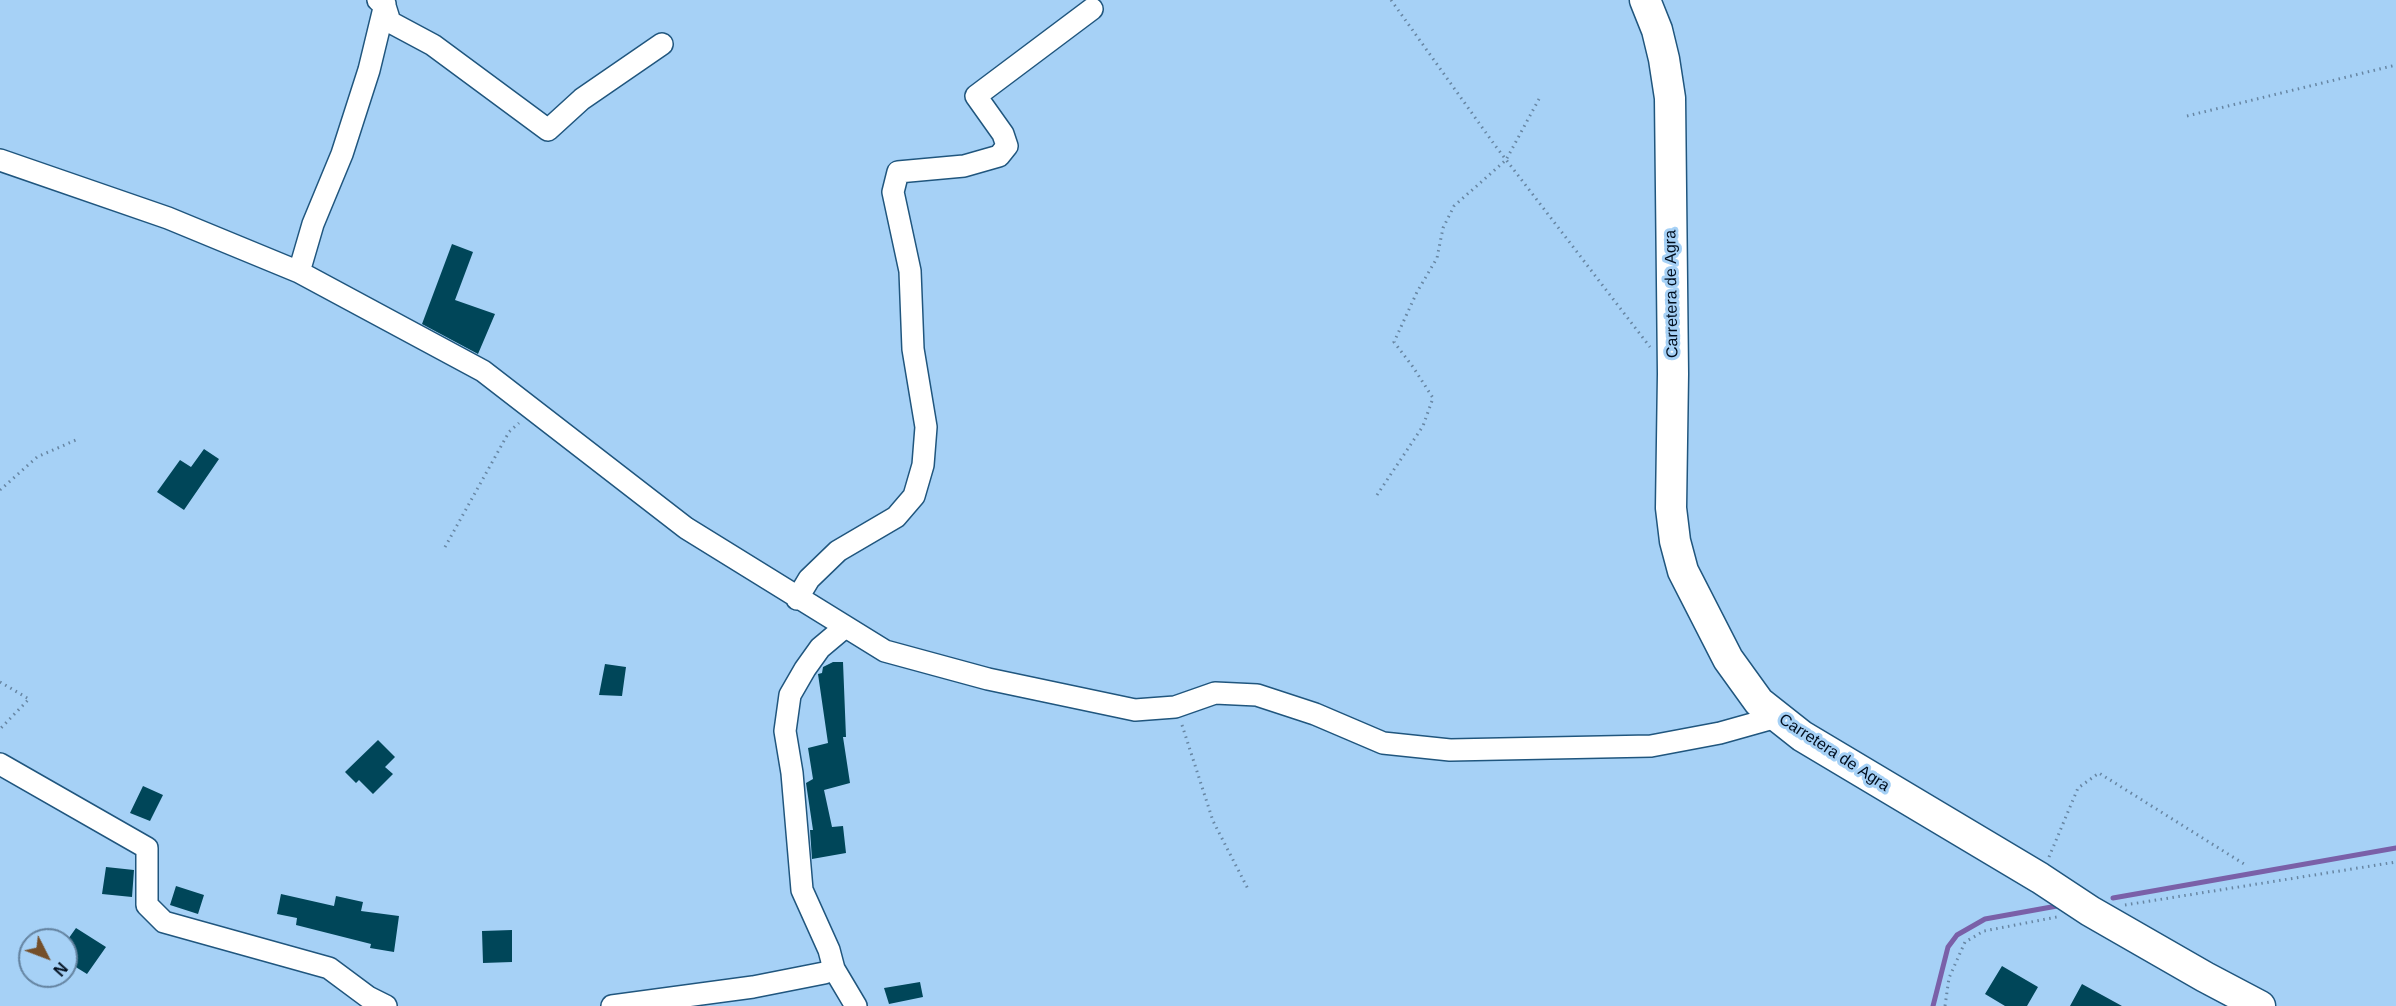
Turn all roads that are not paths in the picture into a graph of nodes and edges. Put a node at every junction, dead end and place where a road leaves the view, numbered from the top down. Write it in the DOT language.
graph roads {
  1 [pos="1645,0"];
  2 [pos="383,2"];
  3 [pos="1092,9"];
  4 [pos="662,44"];
  5 [pos="0,160"];
  6 [pos="299,272"];
  7 [pos="797,598"];
  8 [pos="845,627"];
  9 [pos="1777,717"];
  10 [pos="0,764"];
  11 [pos="834,969"];
  12 [pos="386,1006"];
  13 [pos="612,1006"];
  14 [pos="856,1006"];
  15 [pos="2260,1006"];
  1 -- 9 [label="street, Carretera de Agra"];
  2 -- 4 [label="street"];
  2 -- 6 [label="street"];
  3 -- 7 [label="street"];
  5 -- 6 [label="street"];
  6 -- 7 [label="street"];
  7 -- 8 [label="street"];
  8 -- 9 [label="street"];
  8 -- 11 [label="street"];
  9 -- 15 [label="street, Carretera de Agra"];
  10 -- 12 [label="street"];
  11 -- 13 [label="street"];
  11 -- 14 [label="street"];
}
